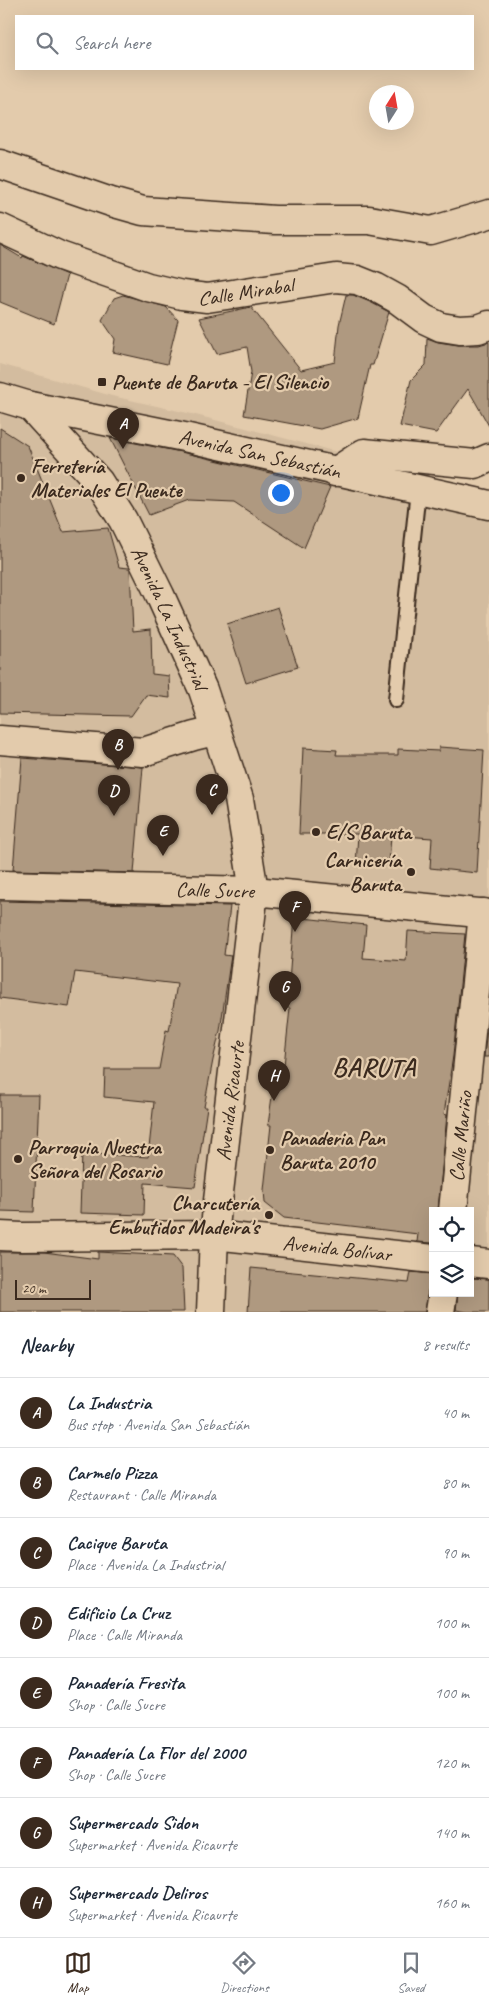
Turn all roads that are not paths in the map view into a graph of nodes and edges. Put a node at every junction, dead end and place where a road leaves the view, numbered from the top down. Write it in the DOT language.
graph roads {
  1 [pos="0,164"];
  2 [pos="489,214"];
  3 [pos="0,228"];
  4 [pos="489,325"];
  5 [pos="0,397"];
  6 [pos="30,406"];
  7 [pos="489,458"];
  8 [pos="335,472"];
  9 [pos="418,490"];
  10 [pos="489,505"];
  11 [pos="396,700"];
  12 [pos="215,731"];
  13 [pos="0,740"];
  14 [pos="0,885"];
  15 [pos="254,891"];
  16 [pos="486,913"];
  17 [pos="453,1207"];
  18 [pos="214,1235"];
  19 [pos="0,1236"];
  20 [pos="429,1259"];
  21 [pos="474,1262"];
  22 [pos="489,1264"];
  23 [pos="442,1297"];
  24 [pos="211,1312"];
  25 [pos="440,1312"];
  1 -- 2 [label="street"];
  3 -- 4 [label="street, Calle Mirabal"];
  5 -- 6 [label="street"];
  6 -- 8 [label="street, Avenida San Sebastián"];
  6 -- 12 [label="street, Avenida La Industrial"];
  7 -- 8 [label="street"];
  8 -- 9 [label="street, Avenida San Sebastián"];
  9 -- 10 [label="street, Avenida San Sebastián"];
  9 -- 11 [label="lane"];
  12 -- 13 [label="street"];
  12 -- 15 [label="street, Avenida La Industrial"];
  14 -- 15 [label="street, Calle Sucre"];
  15 -- 16 [label="street, Calle Sucre"];
  15 -- 18 [label="street, Avenida Ricaurte"];
  16 -- 17 [label="street, Calle Mariño"];
  18 -- 19 [label="street, Avenida Bolívar"];
  18 -- 20 [label="street, Avenida Bolívar"];
  18 -- 24 [label="street, Avenida Ricaurte"];
  21 -- 22 [label="street"];
  23 -- 25 [label="street"];
}
